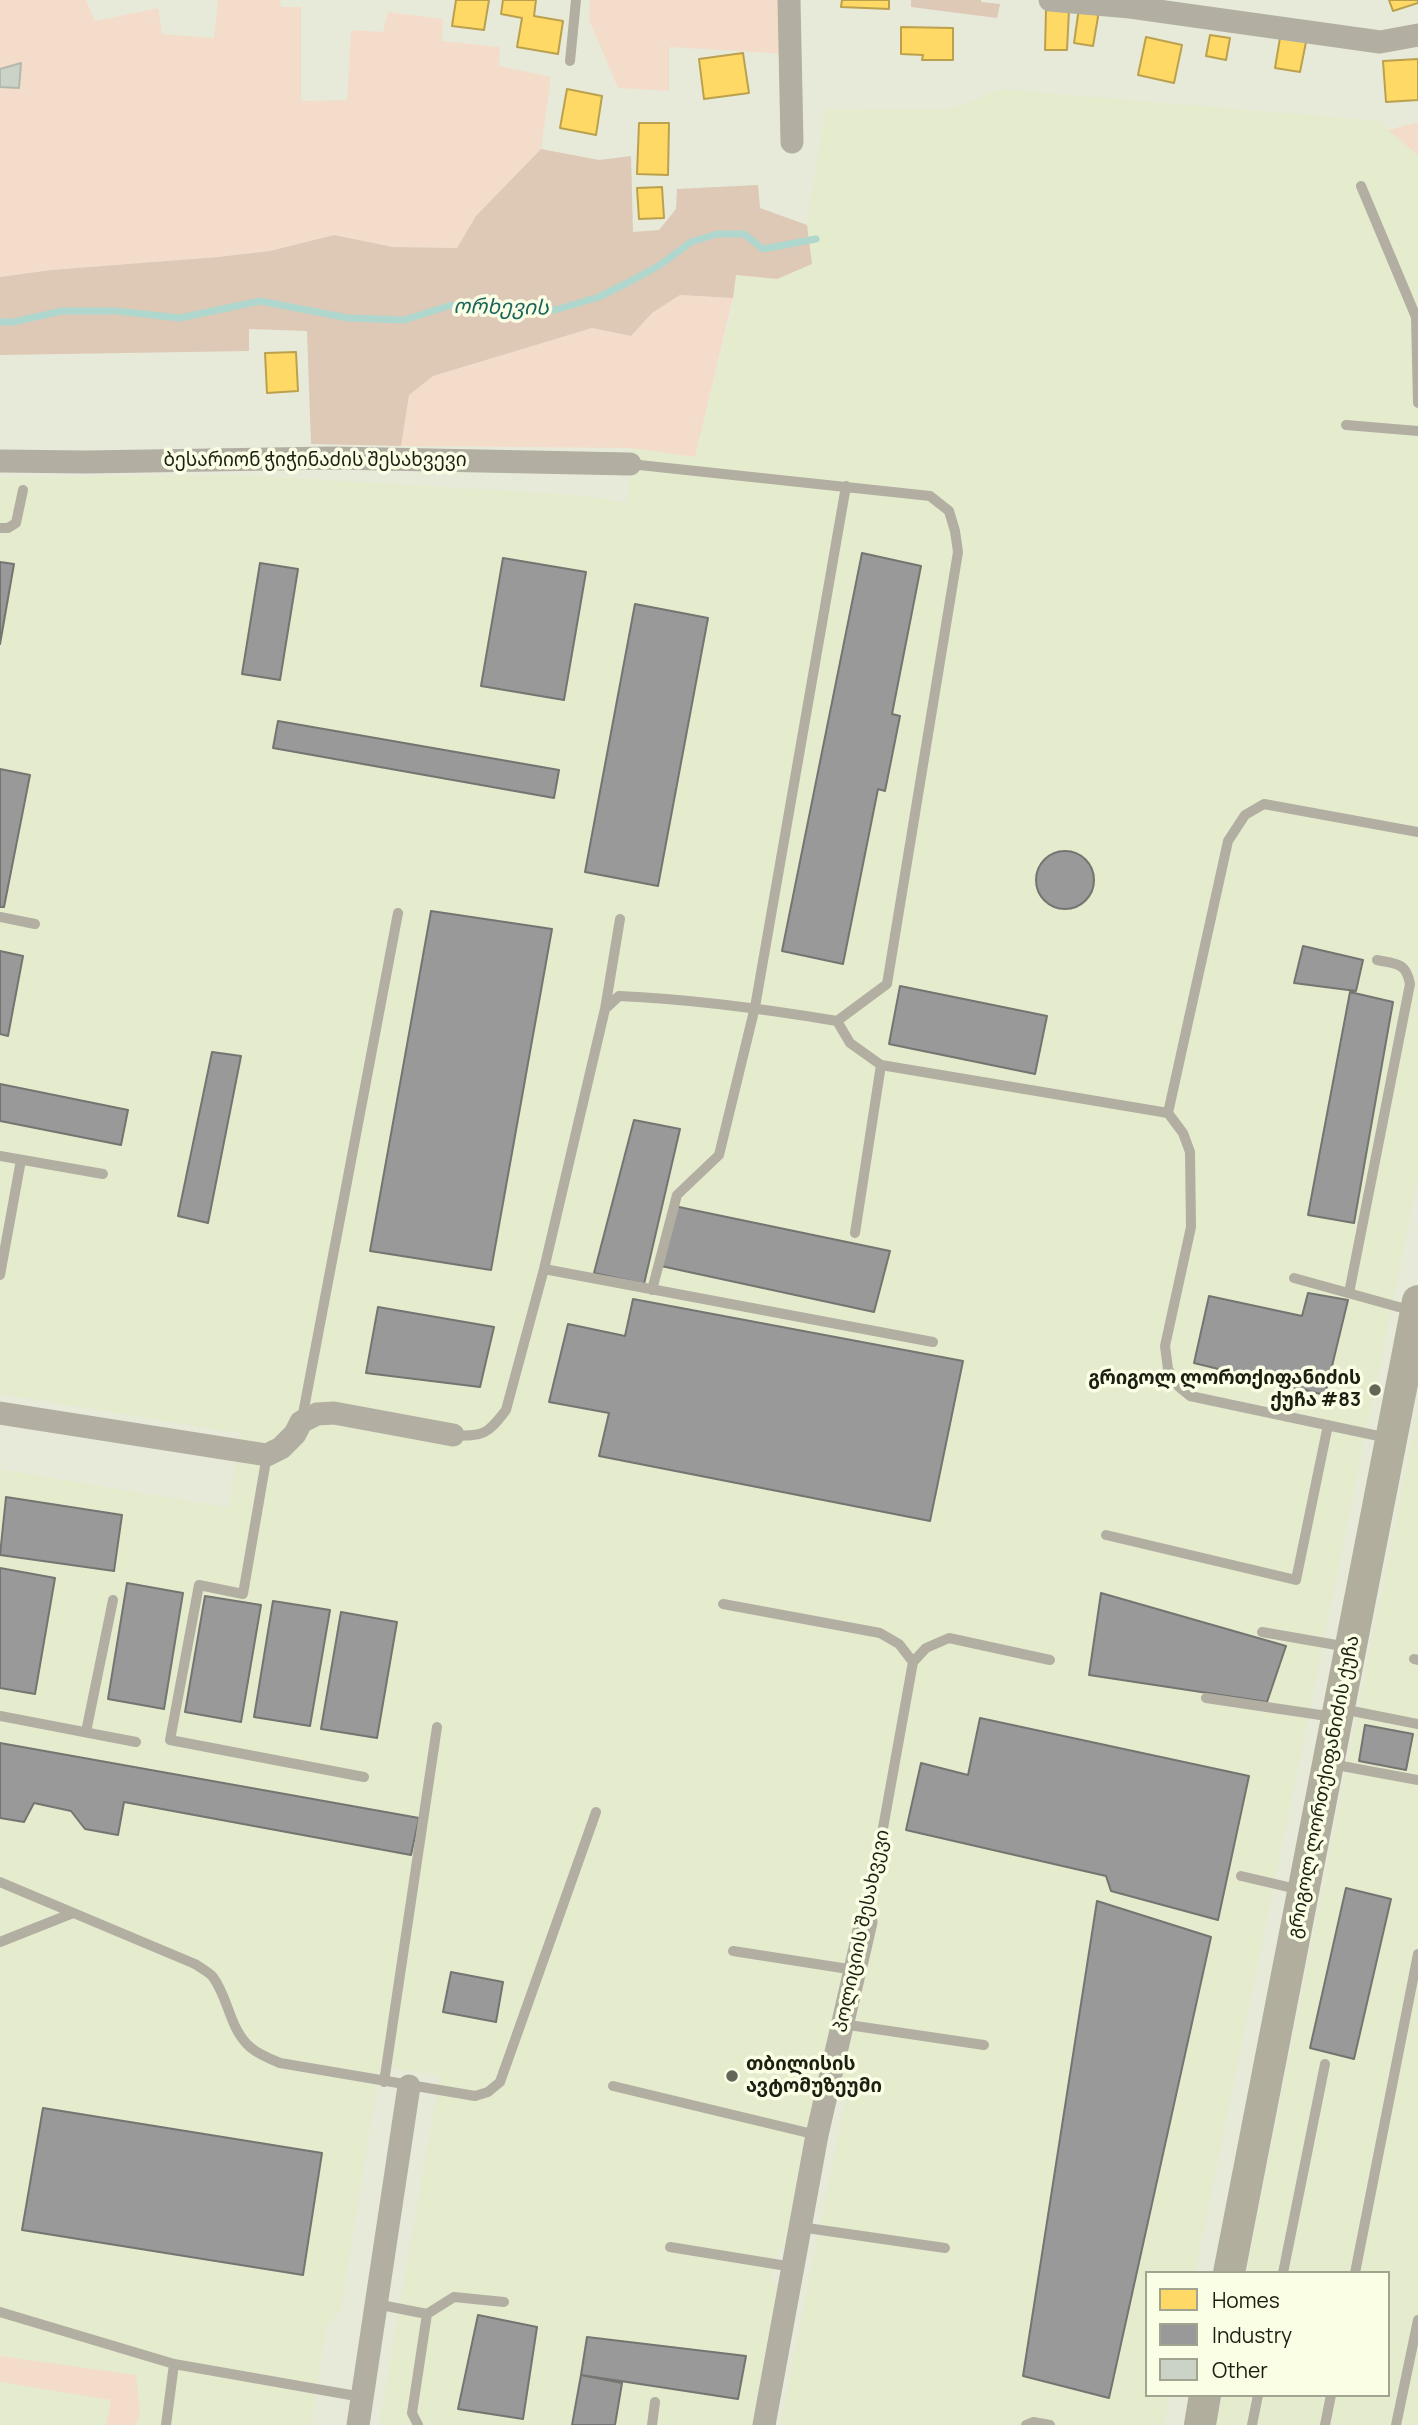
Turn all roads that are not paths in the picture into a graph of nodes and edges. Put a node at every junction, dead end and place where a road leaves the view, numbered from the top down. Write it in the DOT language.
graph roads {
  1 [pos="576,0"];
  2 [pos="789,0"];
  3 [pos="1050,0"];
  4 [pos="1130,3"];
  5 [pos="1418,35"];
  6 [pos="570,61"];
  7 [pos="792,142"];
  8 [pos="1361,186"];
  9 [pos="1418,403"];
  10 [pos="1346,425"];
  11 [pos="1418,431"];
  12 [pos="0,461"];
  13 [pos="630,464"];
  14 [pos="846,486"];
  15 [pos="23,490"];
  16 [pos="0,528"];
  17 [pos="1418,832"];
  18 [pos="398,913"];
  19 [pos="0,917"];
  20 [pos="620,919"];
  21 [pos="35,924"];
  22 [pos="1377,960"];
  23 [pos="755,1007"];
  24 [pos="605,1009"];
  25 [pos="837,1021"];
  26 [pos="881,1065"];
  27 [pos="1168,1113"];
  28 [pos="0,1156"];
  29 [pos="21,1160"];
  30 [pos="103,1174"];
  31 [pos="855,1233"];
  32 [pos="544,1269"];
  33 [pos="0,1275"];
  34 [pos="1294,1278"];
  35 [pos="652,1290"];
  36 [pos="1349,1293"];
  37 [pos="1417,1308"];
  38 [pos="933,1342"];
  39 [pos="0,1413"];
  40 [pos="300,1422"];
  41 [pos="1328,1425"];
  42 [pos="453,1435"];
  43 [pos="1391,1439"];
  44 [pos="268,1455"];
  45 [pos="1105,1535"];
  46 [pos="113,1600"];
  47 [pos="723,1604"];
  48 [pos="1262,1633"];
  49 [pos="1351,1647"];
  50 [pos="1050,1660"];
  51 [pos="914,1662"];
  52 [pos="1206,1698"];
  53 [pos="1338,1713"];
  54 [pos="0,1716"];
  55 [pos="1418,1724"];
  56 [pos="438,1727"];
  57 [pos="86,1732"];
  58 [pos="136,1742"];
  59 [pos="1328,1763"];
  60 [pos="364,1777"];
  61 [pos="1418,1780"];
  62 [pos="596,1812"];
  63 [pos="1241,1876"];
  64 [pos="0,1882"];
  65 [pos="1304,1890"];
  66 [pos="73,1913"];
  67 [pos="866,1922"];
  68 [pos="0,1942"];
  69 [pos="733,1951"];
  70 [pos="1418,1954"];
  71 [pos="855,1970"];
  72 [pos="842,2024"];
  73 [pos="984,2045"];
  74 [pos="1325,2064"];
  75 [pos="384,2082"];
  76 [pos="409,2086"];
  77 [pos="613,2087"];
  78 [pos="817,2135"];
  79 [pos="800,2227"];
  80 [pos="670,2247"];
  81 [pos="945,2248"];
  82 [pos="793,2267"];
  83 [pos="1229,2271"];
  84 [pos="1283,2271"];
  85 [pos="1355,2271"];
  86 [pos="504,2302"];
  87 [pos="376,2304"];
  88 [pos="0,2312"];
  89 [pos="427,2314"];
  90 [pos="1418,2320"];
  91 [pos="174,2364"];
  92 [pos="1205,2397"];
  93 [pos="1258,2397"];
  94 [pos="1331,2397"];
  95 [pos="362,2398"];
  96 [pos="655,2402"];
  97 [pos="166,2425"];
  98 [pos="358,2425"];
  99 [pos="418,2425"];
  100 [pos="652,2425"];
  101 [pos="764,2425"];
  102 [pos="1026,2425"];
  103 [pos="1049,2425"];
  104 [pos="1200,2425"];
  105 [pos="1252,2425"];
  106 [pos="1325,2425"];
  107 [pos="1396,2425"];
  1 -- 6 [label="lane"];
  2 -- 7 [label="street"];
  3 -- 4 [label="street"];
  4 -- 5 [label="street"];
  8 -- 9 [label="lane"];
  10 -- 11 [label="lane"];
  12 -- 13 [label="street, ბესარიონ ჭიჭინაძის შესახვევი"];
  13 -- 14 [label="lane"];
  14 -- 23 [label="lane"];
  14 -- 25 [label="lane"];
  15 -- 16 [label="lane"];
  17 -- 27 [label="lane"];
  18 -- 40 [label="lane"];
  19 -- 21 [label="lane"];
  20 -- 24 [label="lane"];
  22 -- 36 [label="lane"];
  23 -- 24 [label="lane"];
  23 -- 25 [label="lane"];
  23 -- 35 [label="lane"];
  24 -- 32 [label="lane"];
  25 -- 26 [label="lane"];
  26 -- 27 [label="lane"];
  26 -- 31 [label="lane"];
  27 -- 41 [label="lane"];
  28 -- 29 [label="lane"];
  29 -- 30 [label="lane"];
  29 -- 33 [label="lane"];
  32 -- 35 [label="lane"];
  32 -- 42 [label="lane"];
  34 -- 36 [label="lane"];
  35 -- 38 [label="lane"];
  36 -- 37 [label="lane"];
  37 -- 43 [label="street, გრიგოლ ლორთქიფანიძის ქუჩა"];
  39 -- 44 [label="street"];
  40 -- 42 [label="street"];
  40 -- 44 [label="street"];
  41 -- 43 [label="lane"];
  41 -- 45 [label="lane"];
  43 -- 49 [label="street, გრიგოლ ლორთქიფანიძის ქუჩა"];
  44 -- 60 [label="lane"];
  46 -- 57 [label="lane"];
  47 -- 51 [label="lane"];
  48 -- 49 [label="lane"];
  49 -- 53 [label="street, გრიგოლ ლორთქიფანიძის ქუჩა"];
  50 -- 51 [label="lane"];
  51 -- 67 [label="lane, პოლიციის შესახვევი"];
  52 -- 53 [label="lane"];
  53 -- 55 [label="lane"];
  53 -- 59 [label="street, გრიგოლ ლორთქიფანიძის ქუჩა"];
  54 -- 57 [label="lane"];
  56 -- 75 [label="lane"];
  57 -- 58 [label="lane"];
  59 -- 61 [label="lane"];
  59 -- 65 [label="street, გრიგოლ ლორთქიფანიძის ქუჩა"];
  62 -- 76 [label="lane"];
  63 -- 65 [label="lane"];
  64 -- 66 [label="lane"];
  65 -- 83 [label="street, გრიგოლ ლორთქიფანიძის ქუჩა"];
  66 -- 68 [label="lane"];
  66 -- 75 [label="lane"];
  67 -- 71 [label="street, პოლიციის შესახვევი"];
  69 -- 71 [label="lane"];
  70 -- 85 [label="lane"];
  71 -- 72 [label="street, პოლიციის შესახვევი"];
  72 -- 73 [label="lane"];
  72 -- 78 [label="street, პოლიციის შესახვევი"];
  74 -- 84 [label="lane"];
  75 -- 76 [label="lane"];
  76 -- 87 [label="street"];
  77 -- 78 [label="lane"];
  78 -- 79 [label="street, პოლიციის შესახვევი"];
  79 -- 81 [label="lane"];
  79 -- 82 [label="street, პოლიციის შესახვევი"];
  80 -- 82 [label="lane"];
  82 -- 101 [label="street, პოლიციის შესახვევი"];
  86 -- 89 [label="lane"];
  87 -- 89 [label="lane"];
  87 -- 95 [label="street"];
  88 -- 91 [label="lane"];
  89 -- 99 [label="lane"];
  90 -- 107 [label="lane"];
  91 -- 95 [label="lane"];
  91 -- 97 [label="lane"];
  92 -- 104 [label="street"];
  93 -- 105 [label="lane"];
  94 -- 106 [label="lane"];
  95 -- 98 [label="street"];
  96 -- 100 [label="lane"];
  102 -- 103 [label="lane"];
}
